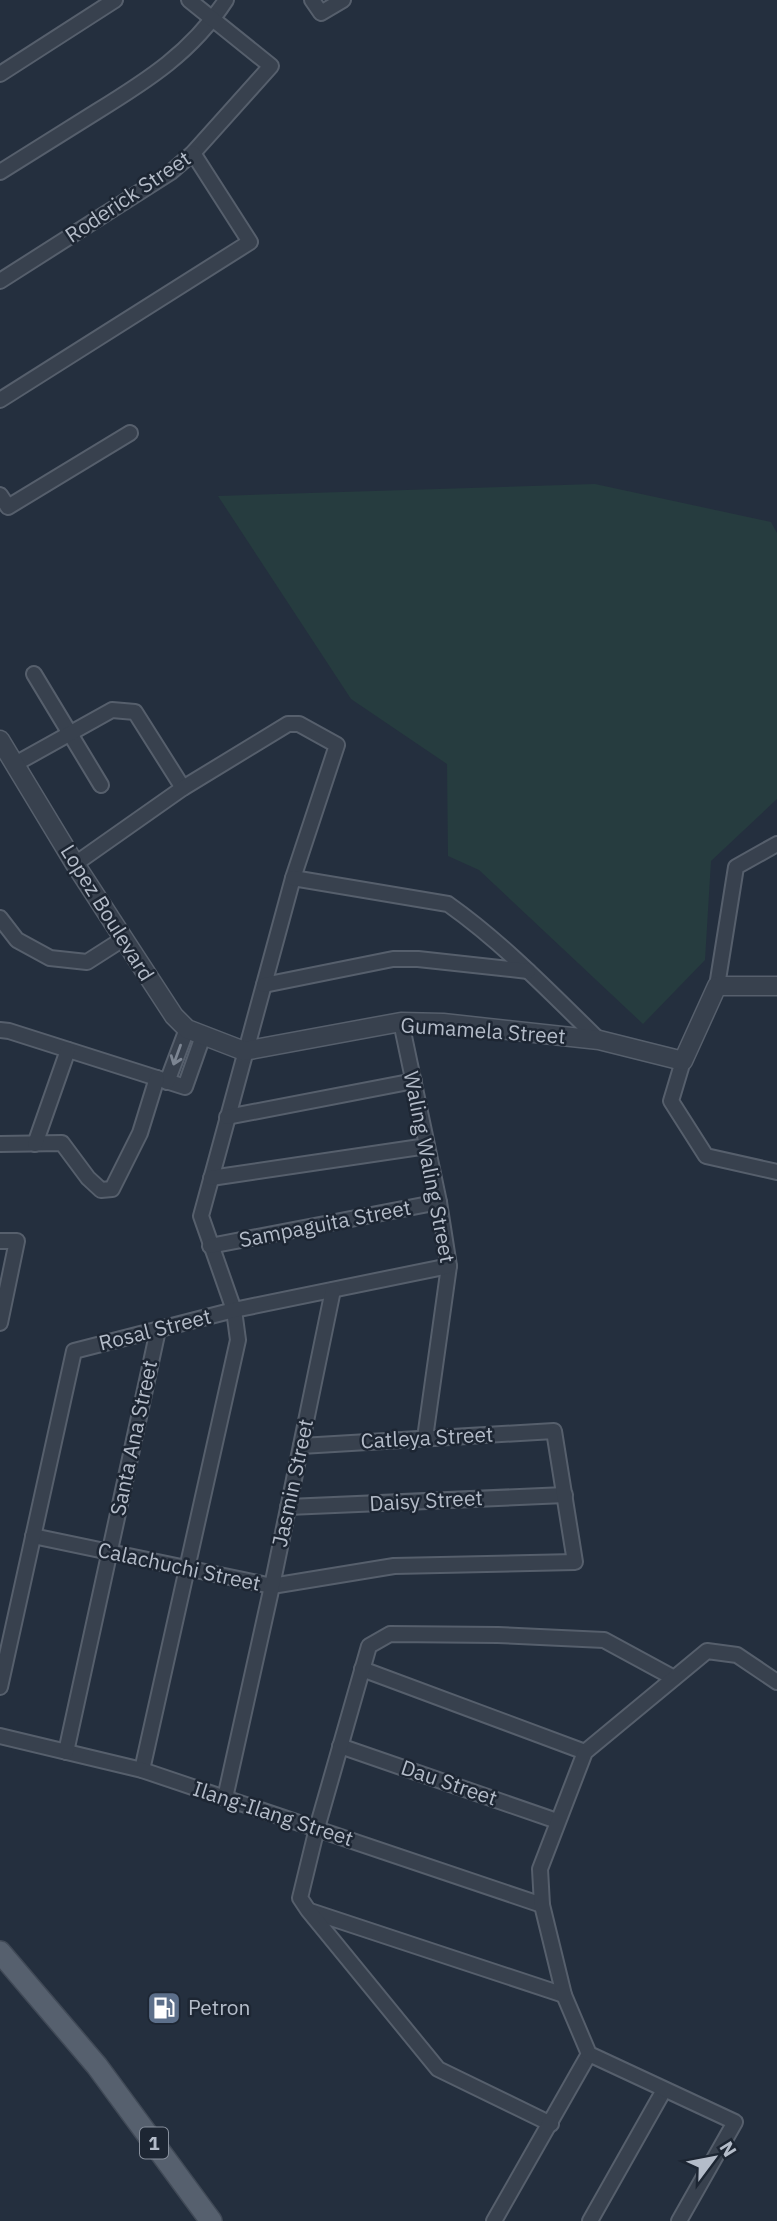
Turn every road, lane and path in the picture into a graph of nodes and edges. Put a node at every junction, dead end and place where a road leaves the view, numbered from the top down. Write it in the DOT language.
graph roads {
  1 [pos="115,0"];
  2 [pos="189,0"];
  3 [pos="226,0"];
  4 [pos="312,0"];
  5 [pos="343,0"];
  6 [pos="213,20"];
  7 [pos="0,74"];
  8 [pos="193,153"];
  9 [pos="0,172"];
  10 [pos="0,281"];
  11 [pos="0,400"];
  12 [pos="130,433"];
  13 [pos="0,495"];
  14 [pos="34,674"];
  15 [pos="69,734"];
  16 [pos="6,754"];
  17 [pos="101,785"];
  18 [pos="183,788"];
  19 [pos="777,844"];
  20 [pos="75,864"];
  21 [pos="293,878"];
  22 [pos="0,918"];
  23 [pos="123,939"];
  24 [pos="528,971"];
  25 [pos="264,985"];
  26 [pos="717,986"];
  27 [pos="777,986"];
  28 [pos="401,1022"];
  29 [pos="0,1030"];
  30 [pos="195,1032"];
  31 [pos="599,1040"];
  32 [pos="68,1050"];
  33 [pos="244,1051"];
  34 [pos="682,1061"];
  35 [pos="162,1080"];
  36 [pos="414,1081"];
  37 [pos="227,1116"];
  38 [pos="0,1144"];
  39 [pos="35,1144"];
  40 [pos="427,1146"];
  41 [pos="777,1172"];
  42 [pos="211,1178"];
  43 [pos="439,1202"];
  44 [pos="0,1241"];
  45 [pos="211,1246"];
  46 [pos="449,1266"];
  47 [pos="333,1290"];
  48 [pos="234,1310"];
  49 [pos="0,1323"];
  50 [pos="158,1329"];
  51 [pos="425,1438"];
  52 [pos="301,1446"];
  53 [pos="565,1495"];
  54 [pos="288,1507"];
  55 [pos="33,1536"];
  56 [pos="110,1552"];
  57 [pos="187,1568"];
  58 [pos="272,1586"];
  59 [pos="362,1669"];
  60 [pos="674,1678"];
  61 [pos="777,1682"];
  62 [pos="0,1687"];
  63 [pos="0,1736"];
  64 [pos="340,1746"];
  65 [pos="66,1752"];
  66 [pos="585,1752"];
  67 [pos="142,1770"];
  68 [pos="225,1798"];
  69 [pos="557,1821"];
  70 [pos="317,1828"];
  71 [pos="541,1905"];
  72 [pos="308,1910"];
  73 [pos="0,1952"];
  74 [pos="564,1995"];
  75 [pos="589,2054"];
  76 [pos="664,2090"];
  77 [pos="551,2124"];
  78 [pos="211,2221"];
  79 [pos="494,2221"];
  80 [pos="590,2221"];
  81 [pos="679,2221"];
  1 -- 7 [label="street"];
  2 -- 6 [label="street"];
  3 -- 6 [label="street"];
  4 -- 5 [label="street"];
  6 -- 8 [label="street, Roderick Street"];
  6 -- 9 [label="street"];
  8 -- 10 [label="street, Roderick Street"];
  8 -- 11 [label="street"];
  12 -- 13 [label="street"];
  14 -- 15 [label="street"];
  15 -- 16 [label="street"];
  15 -- 17 [label="street"];
  15 -- 18 [label="street"];
  16 -- 20 [label="street, Lopez Boulevard"];
  18 -- 20 [label="street"];
  18 -- 21 [label="street"];
  19 -- 26 [label="street"];
  20 -- 23 [label="street, Lopez Boulevard"];
  21 -- 24 [label="street"];
  21 -- 25 [label="street"];
  22 -- 23 [label="street"];
  23 -- 30 [label="street, Lopez Boulevard"];
  24 -- 25 [label="street"];
  24 -- 31 [label="street"];
  25 -- 33 [label="street"];
  26 -- 27 [label="street"];
  26 -- 34 [label="street"];
  28 -- 31 [label="street, Gumamela Street"];
  28 -- 33 [label="street, Gumamela Street"];
  28 -- 36 [label="street, Waling Waling Street"];
  29 -- 32 [label="street"];
  30 -- 33 [label="street, Lopez Boulevard"];
  30 -- 35 [label="street"];
  31 -- 34 [label="street, Gumamela Street"];
  32 -- 35 [label="street"];
  32 -- 39 [label="street"];
  33 -- 37 [label="street"];
  34 -- 41 [label="street"];
  35 -- 39 [label="street"];
  36 -- 37 [label="street"];
  36 -- 40 [label="street, Waling Waling Street"];
  37 -- 42 [label="street"];
  38 -- 39 [label="street"];
  40 -- 42 [label="street"];
  40 -- 43 [label="street, Waling Waling Street"];
  42 -- 45 [label="street"];
  43 -- 45 [label="street, Sampaguita Street"];
  43 -- 46 [label="street, Waling Waling Street"];
  44 -- 49 [label="street"];
  45 -- 48 [label="street"];
  46 -- 47 [label="street, Rosal Street"];
  46 -- 51 [label="street, Waling Waling Street"];
  47 -- 48 [label="street, Rosal Street"];
  47 -- 52 [label="street, Jasmin Street"];
  48 -- 50 [label="street, Rosal Street"];
  48 -- 57 [label="street"];
  50 -- 55 [label="street, Rosal Street"];
  50 -- 56 [label="street, Santa Ana Street"];
  51 -- 52 [label="street, Catleya Street"];
  51 -- 53 [label="street, Catleya Street"];
  52 -- 54 [label="street, Jasmin Street"];
  53 -- 54 [label="street, Daisy Street"];
  53 -- 58 [label="street, Calachuchi Street"];
  54 -- 58 [label="street, Jasmin Street"];
  55 -- 56 [label="street, Calachuchi Street"];
  55 -- 62 [label="street, Rosal Street"];
  56 -- 57 [label="street, Calachuchi Street"];
  56 -- 65 [label="street, Santa Ana Street"];
  57 -- 58 [label="street, Calachuchi Street"];
  57 -- 67 [label="street"];
  58 -- 68 [label="street, Jasmin Street"];
  59 -- 60 [label="street"];
  59 -- 64 [label="street"];
  59 -- 66 [label="street"];
  60 -- 61 [label="street"];
  60 -- 66 [label="street"];
  63 -- 65 [label="street, Ilang-Ilang Street"];
  64 -- 69 [label="street, Dau Street"];
  64 -- 70 [label="street"];
  65 -- 67 [label="street, Ilang-Ilang Street"];
  66 -- 69 [label="street"];
  67 -- 68 [label="street, Ilang-Ilang Street"];
  68 -- 70 [label="street, Ilang-Ilang Street"];
  69 -- 71 [label="street"];
  70 -- 71 [label="street, Ilang-Ilang Street"];
  70 -- 72 [label="street"];
  71 -- 74 [label="street"];
  72 -- 74 [label="street"];
  72 -- 77 [label="street"];
  73 -- 78 [label="main road, 1"];
  74 -- 75 [label="street"];
  75 -- 76 [label="street"];
  75 -- 77 [label="street"];
  76 -- 80 [label="street"];
  76 -- 81 [label="street"];
  77 -- 79 [label="street"];
}
